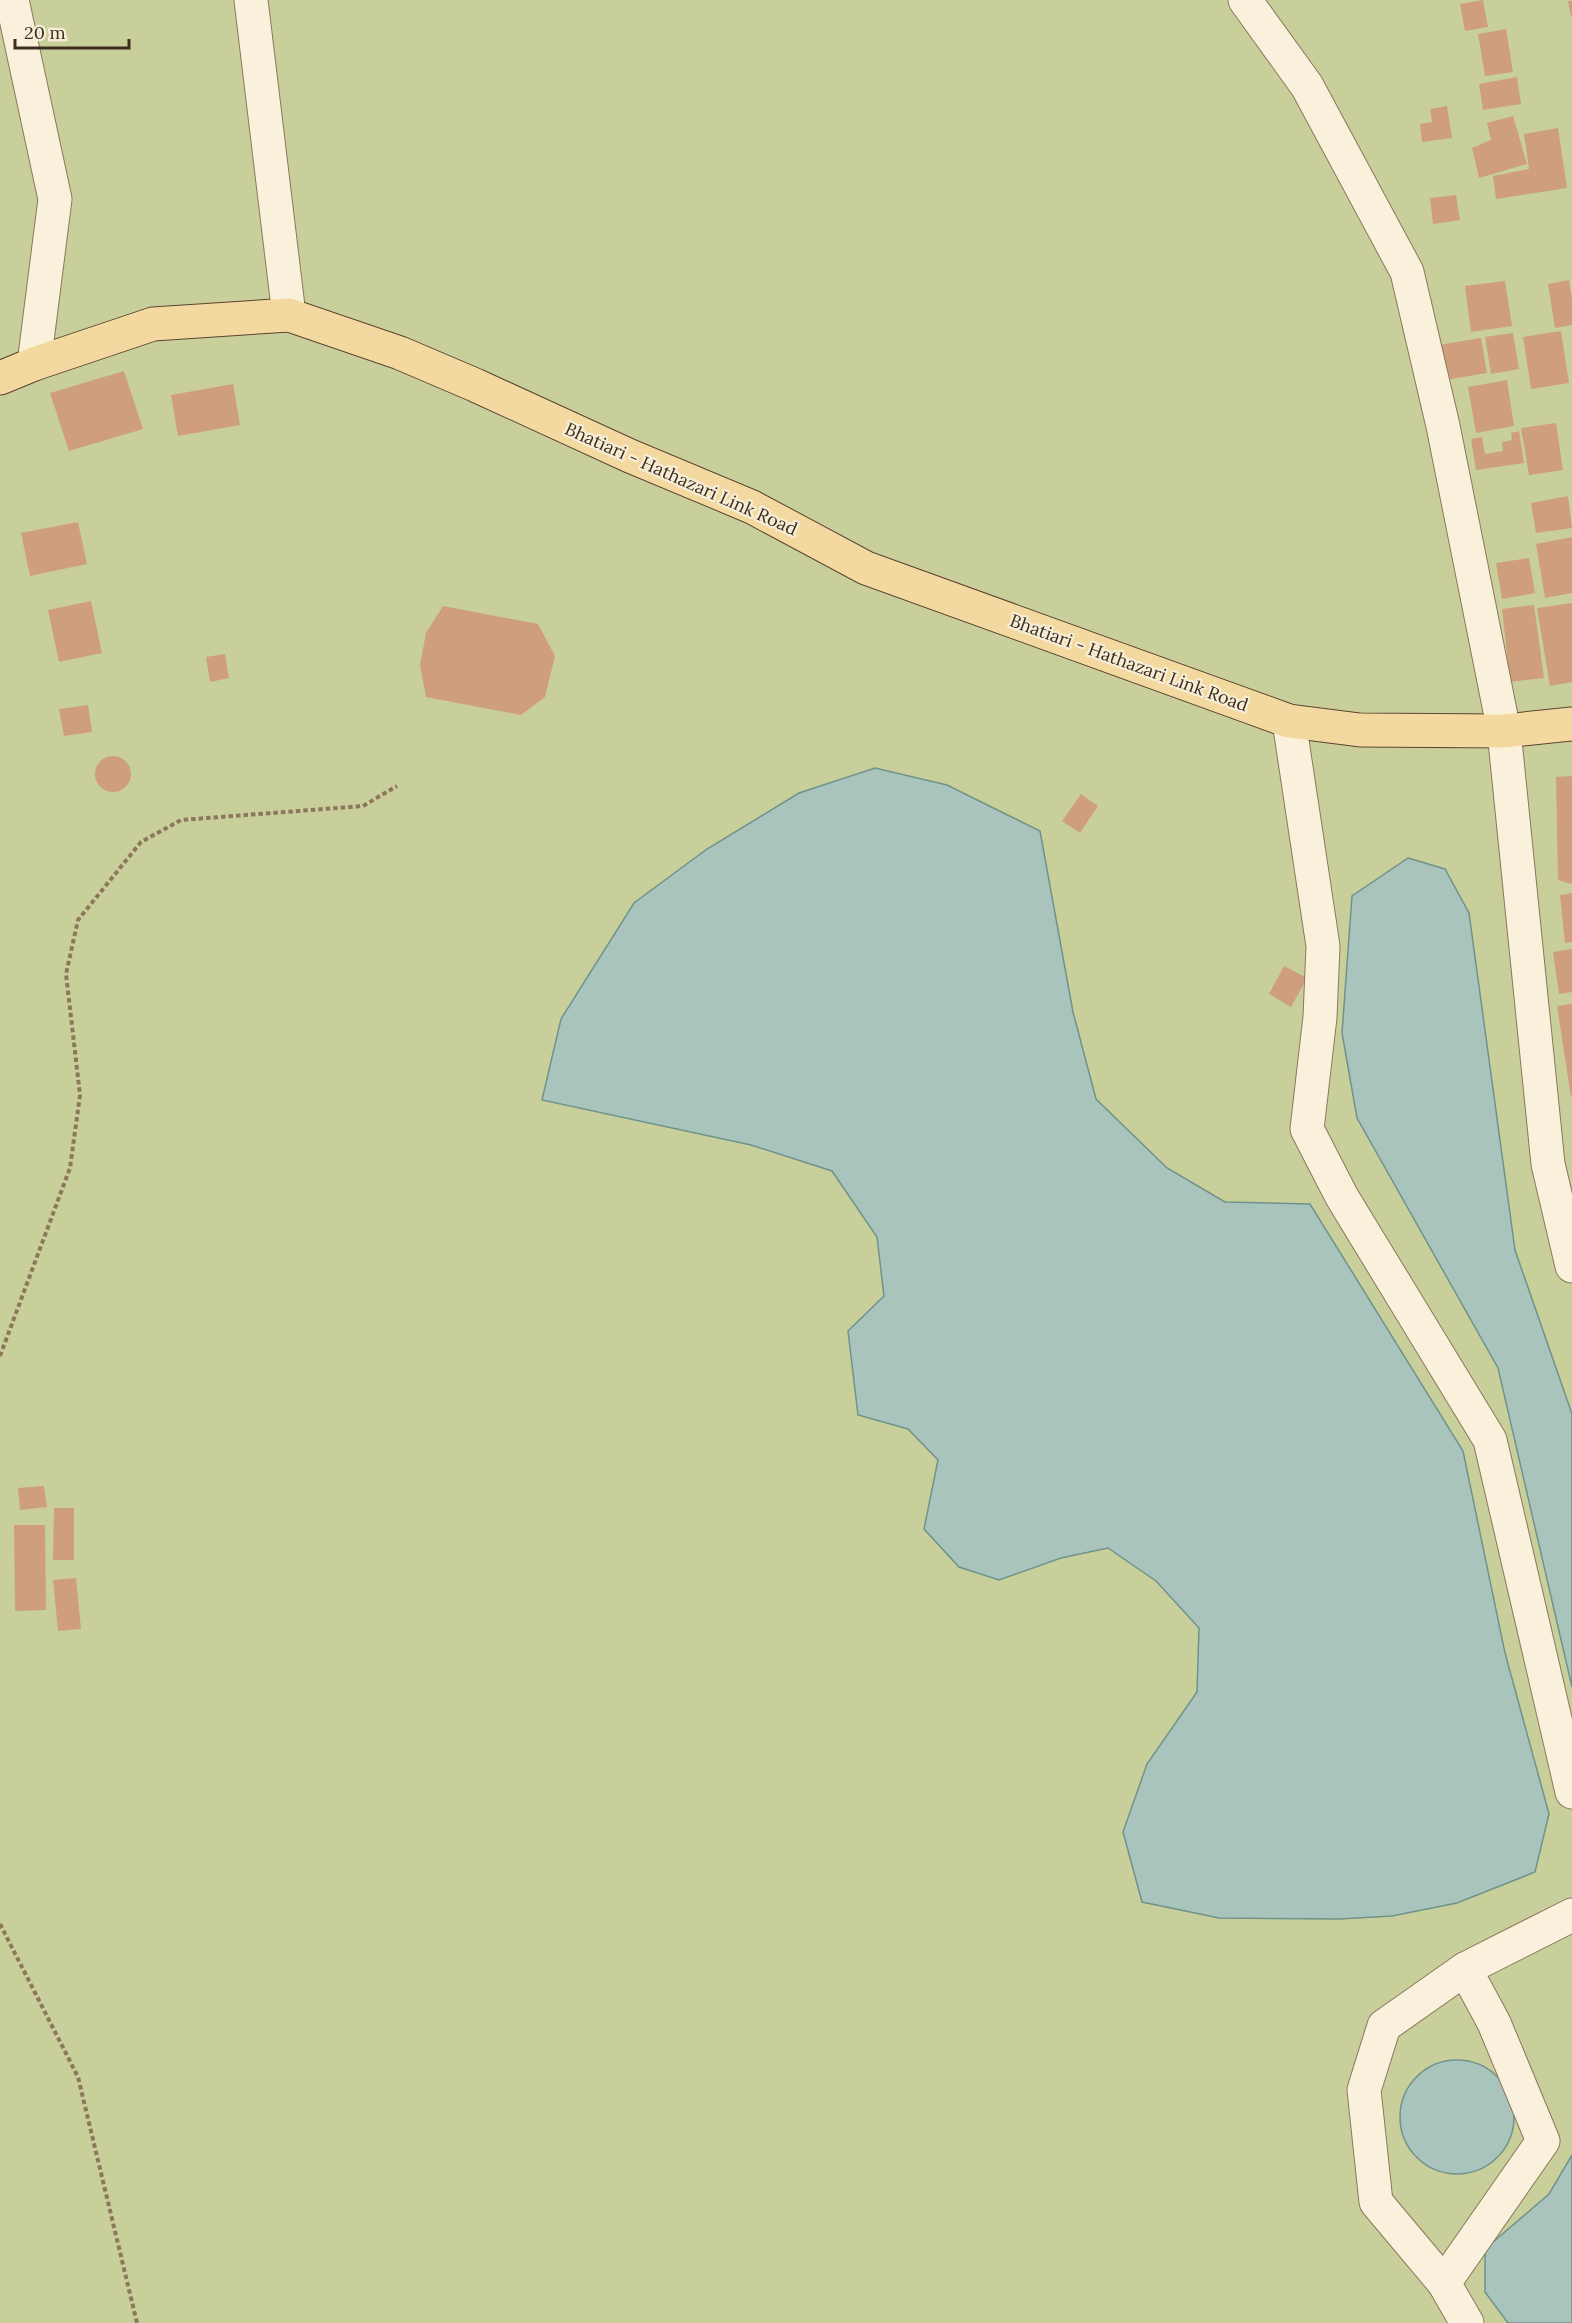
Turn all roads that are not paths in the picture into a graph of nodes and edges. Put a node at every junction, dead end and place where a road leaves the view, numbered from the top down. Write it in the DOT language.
graph roads {
  1 [pos="12,0"];
  2 [pos="1245,0"];
  3 [pos="252,1"];
  4 [pos="289,315"];
  5 [pos="34,364"];
  6 [pos="0,378"];
  7 [pos="1288,721"];
  8 [pos="1572,724"];
  9 [pos="1504,731"];
  10 [pos="1572,1266"];
  11 [pos="1572,1792"];
  12 [pos="1572,1915"];
  13 [pos="1465,1969"];
  14 [pos="1443,2283"];
  15 [pos="1467,2323"];
  1 -- 5 [label="street"];
  2 -- 9 [label="street"];
  3 -- 4 [label="street"];
  4 -- 5 [label="main road, Bhatiari - Hathazari Link Road"];
  4 -- 7 [label="main road, Bhatiari - Hathazari Link Road"];
  5 -- 6 [label="main road, Bhatiari - Hathazari Link Road"];
  7 -- 9 [label="main road, Bhatiari - Hathazari Link Road"];
  7 -- 11 [label="street"];
  8 -- 9 [label="main road, Bhatiari - Hathazari Link Road"];
  9 -- 10 [label="street"];
  12 -- 13 [label="street"];
  13 -- 14 [label="street"];
  13 -- 14 [label="street"];
  14 -- 15 [label="street"];
}
